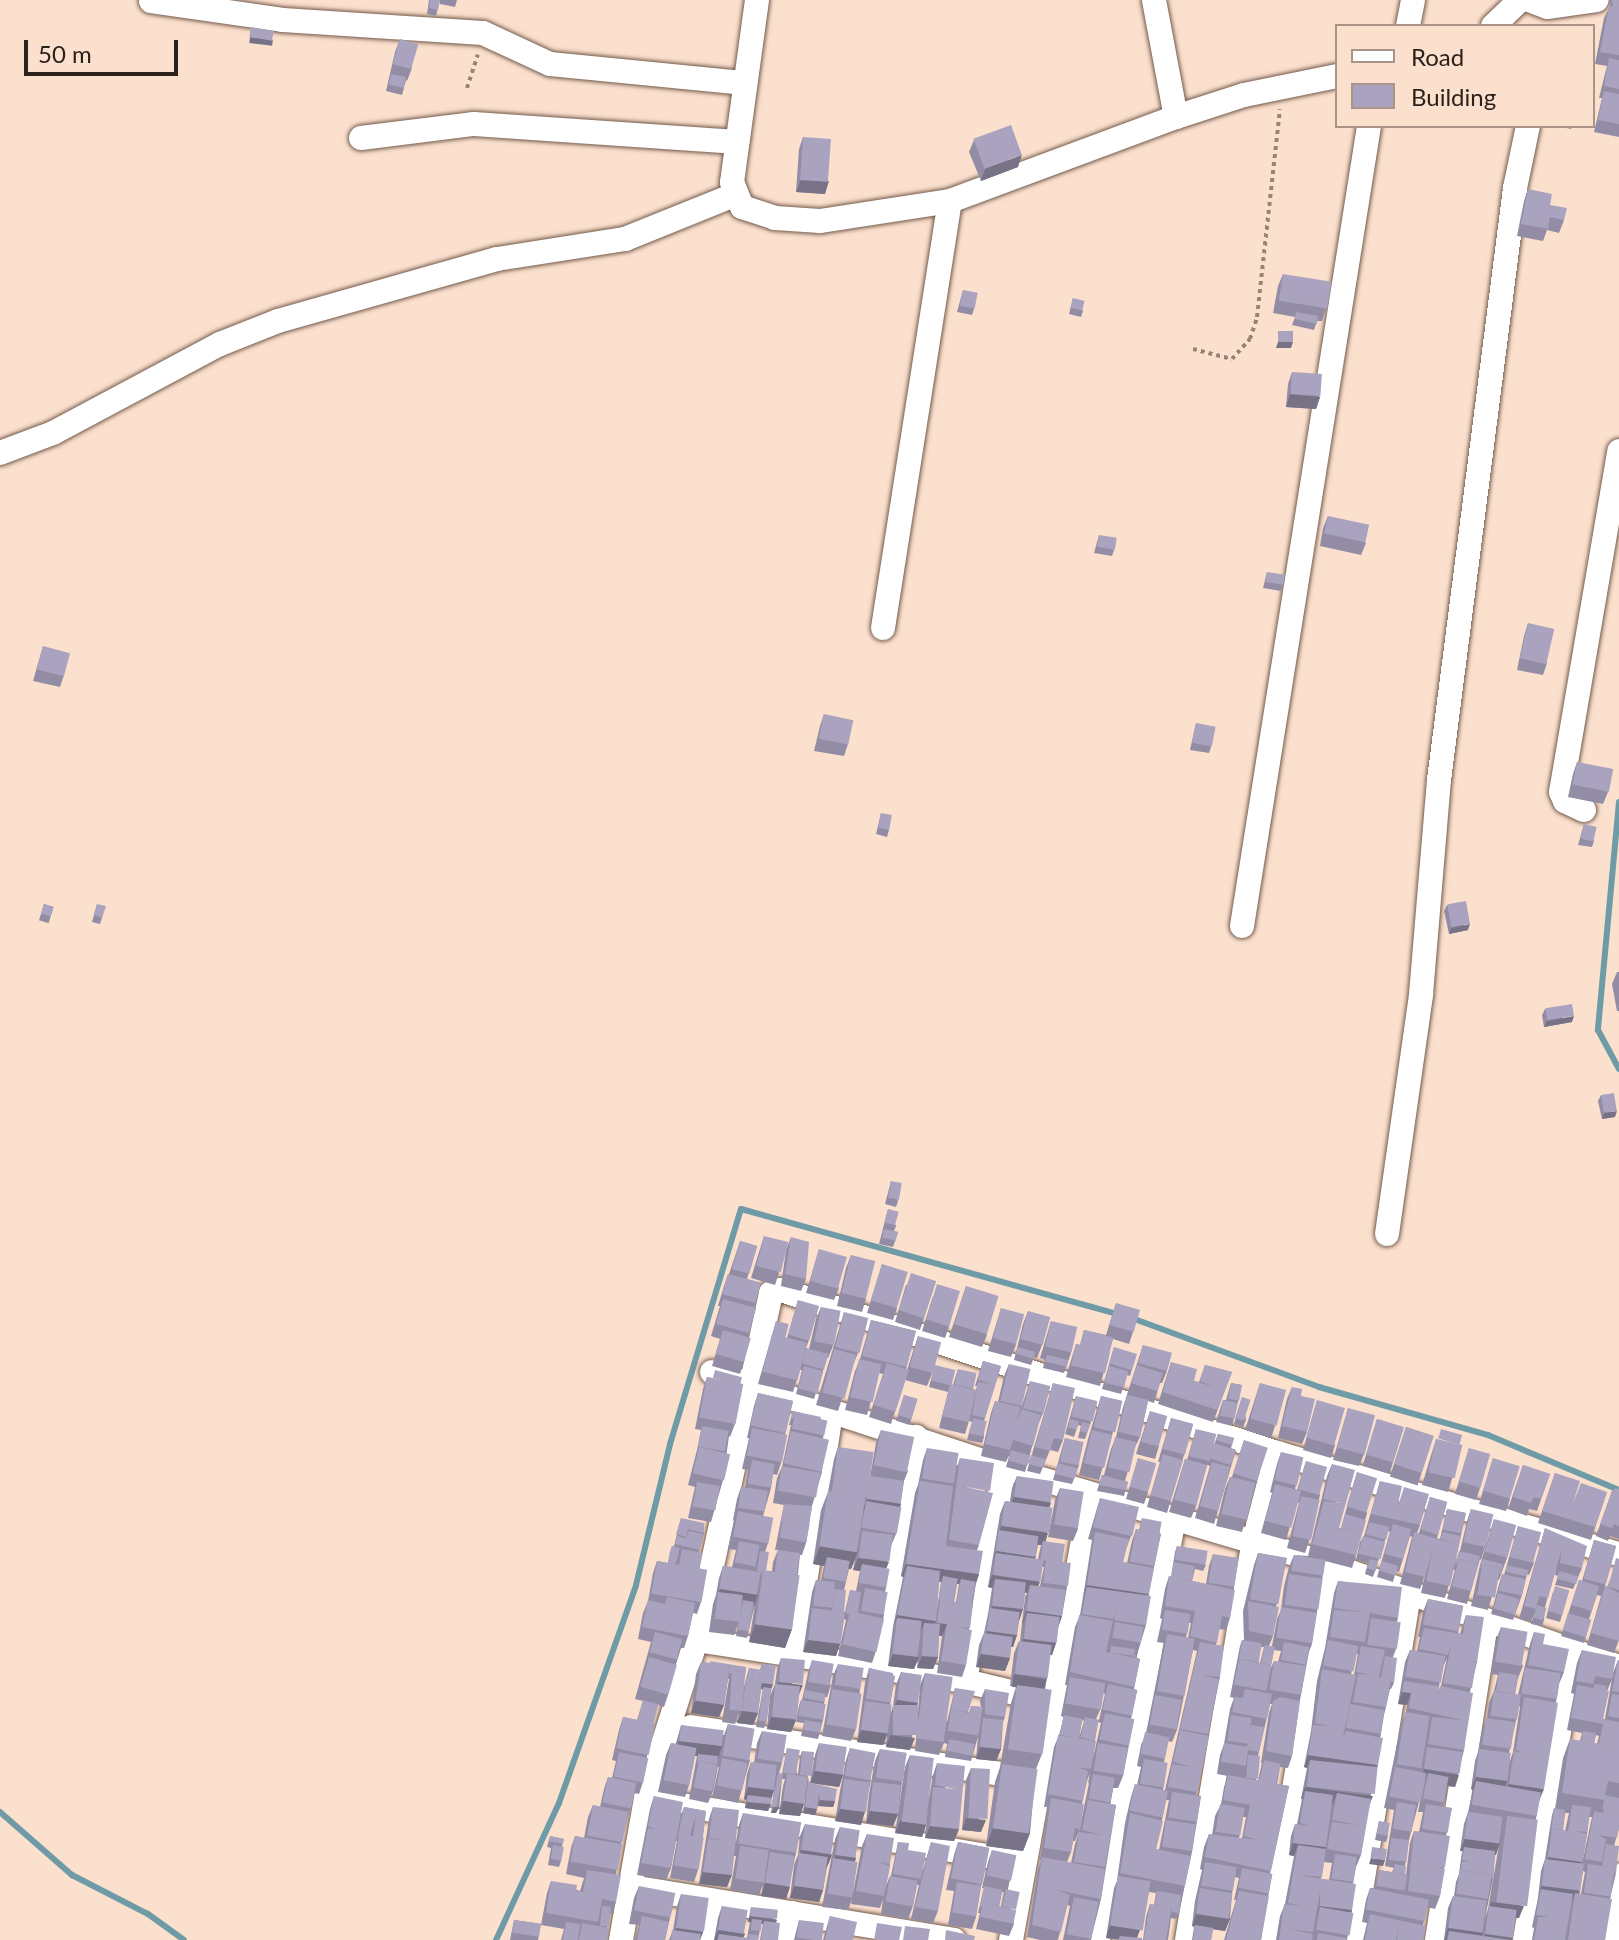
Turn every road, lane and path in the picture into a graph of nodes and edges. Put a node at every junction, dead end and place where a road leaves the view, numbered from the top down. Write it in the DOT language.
graph roads {
  1 [pos="757,0"];
  2 [pos="1154,0"];
  3 [pos="1413,0"];
  4 [pos="1520,0"];
  5 [pos="1597,0"];
  6 [pos="151,1"];
  7 [pos="1540,11"];
  8 [pos="1408,24"];
  9 [pos="1495,24"];
  10 [pos="488,35"];
  11 [pos="1335,76"];
  12 [pos="745,83"];
  13 [pos="1282,87"];
  14 [pos="467,88"];
  15 [pos="1176,117"];
  16 [pos="1369,128"];
  17 [pos="1528,128"];
  18 [pos="361,138"];
  19 [pos="737,142"];
  20 [pos="734,195"];
  21 [pos="950,201"];
  22 [pos="1193,349"];
  23 [pos="1619,451"];
  24 [pos="0,453"];
  25 [pos="883,628"];
  26 [pos="1584,810"];
  27 [pos="1242,926"];
  28 [pos="1387,1234"];
  29 [pos="712,1372"];
  30 [pos="750,1384"];
  31 [pos="831,1414"];
  32 [pos="916,1437"];
  33 [pos="1277,1453"];
  34 [pos="1004,1468"];
  35 [pos="1091,1495"];
  36 [pos="1174,1518"];
  37 [pos="1254,1541"];
  38 [pos="1619,1554"];
  39 [pos="1331,1565"];
  40 [pos="1409,1594"];
  41 [pos="1486,1622"];
  42 [pos="696,1640"];
  43 [pos="1572,1652"];
  44 [pos="794,1655"];
  45 [pos="1619,1667"];
  46 [pos="880,1670"];
  47 [pos="965,1681"];
  48 [pos="1054,1702"];
  49 [pos="671,1724"];
  50 [pos="1037,1779"];
  51 [pos="646,1798"];
  52 [pos="1027,1863"];
  53 [pos="1619,1876"];
  54 [pos="628,1887"];
  55 [pos="714,1901"];
  56 [pos="791,1913"];
  57 [pos="860,1932"];
  58 [pos="942,1939"];
  59 [pos="621,1940"];
  60 [pos="706,1940"];
  61 [pos="785,1940"];
  62 [pos="1011,1940"];
  63 [pos="1098,1940"];
  64 [pos="1187,1940"];
  65 [pos="1269,1940"];
  66 [pos="1353,1940"];
  67 [pos="1437,1940"];
  68 [pos="1525,1940"];
  69 [pos="1609,1940"];
  1 -- 12 [label="street"];
  2 -- 15 [label="street"];
  3 -- 8 [label="street"];
  4 -- 9 [label="street"];
  5 -- 7 [label="street"];
  6 -- 10 [label="street"];
  10 -- 12 [label="street"];
  10 -- 14 [label="path"];
  11 -- 13 [label="street"];
  12 -- 19 [label="street"];
  13 -- 15 [label="street"];
  13 -- 22 [label="path"];
  15 -- 21 [label="street"];
  16 -- 27 [label="street"];
  17 -- 28 [label="street"];
  18 -- 19 [label="street"];
  19 -- 20 [label="street"];
  20 -- 21 [label="street"];
  20 -- 24 [label="street"];
  21 -- 25 [label="street"];
  23 -- 26 [label="street"];
  29 -- 30 [label="street"];
  30 -- 31 [label="street"];
  30 -- 33 [label="street"];
  30 -- 42 [label="street"];
  31 -- 32 [label="street"];
  31 -- 44 [label="street"];
  32 -- 34 [label="street"];
  32 -- 46 [label="street"];
  33 -- 37 [label="street"];
  33 -- 38 [label="street"];
  34 -- 35 [label="street"];
  34 -- 47 [label="street"];
  35 -- 36 [label="street"];
  35 -- 48 [label="street"];
  36 -- 37 [label="street"];
  36 -- 63 [label="street"];
  37 -- 39 [label="street"];
  37 -- 64 [label="street"];
  39 -- 40 [label="street"];
  39 -- 65 [label="street"];
  40 -- 41 [label="street"];
  40 -- 66 [label="street"];
  41 -- 43 [label="street"];
  41 -- 67 [label="street"];
  42 -- 44 [label="street"];
  42 -- 49 [label="street"];
  43 -- 45 [label="street"];
  43 -- 68 [label="street"];
  44 -- 46 [label="street"];
  46 -- 47 [label="street"];
  47 -- 48 [label="street"];
  48 -- 50 [label="street"];
  49 -- 50 [label="street"];
  49 -- 51 [label="street"];
  50 -- 52 [label="street"];
  51 -- 52 [label="street"];
  51 -- 54 [label="street"];
  52 -- 62 [label="street"];
  53 -- 69 [label="street"];
  54 -- 55 [label="street"];
  54 -- 59 [label="street"];
  55 -- 56 [label="street"];
  55 -- 60 [label="street"];
  56 -- 57 [label="street"];
  56 -- 61 [label="street"];
  57 -- 58 [label="street"];
}
